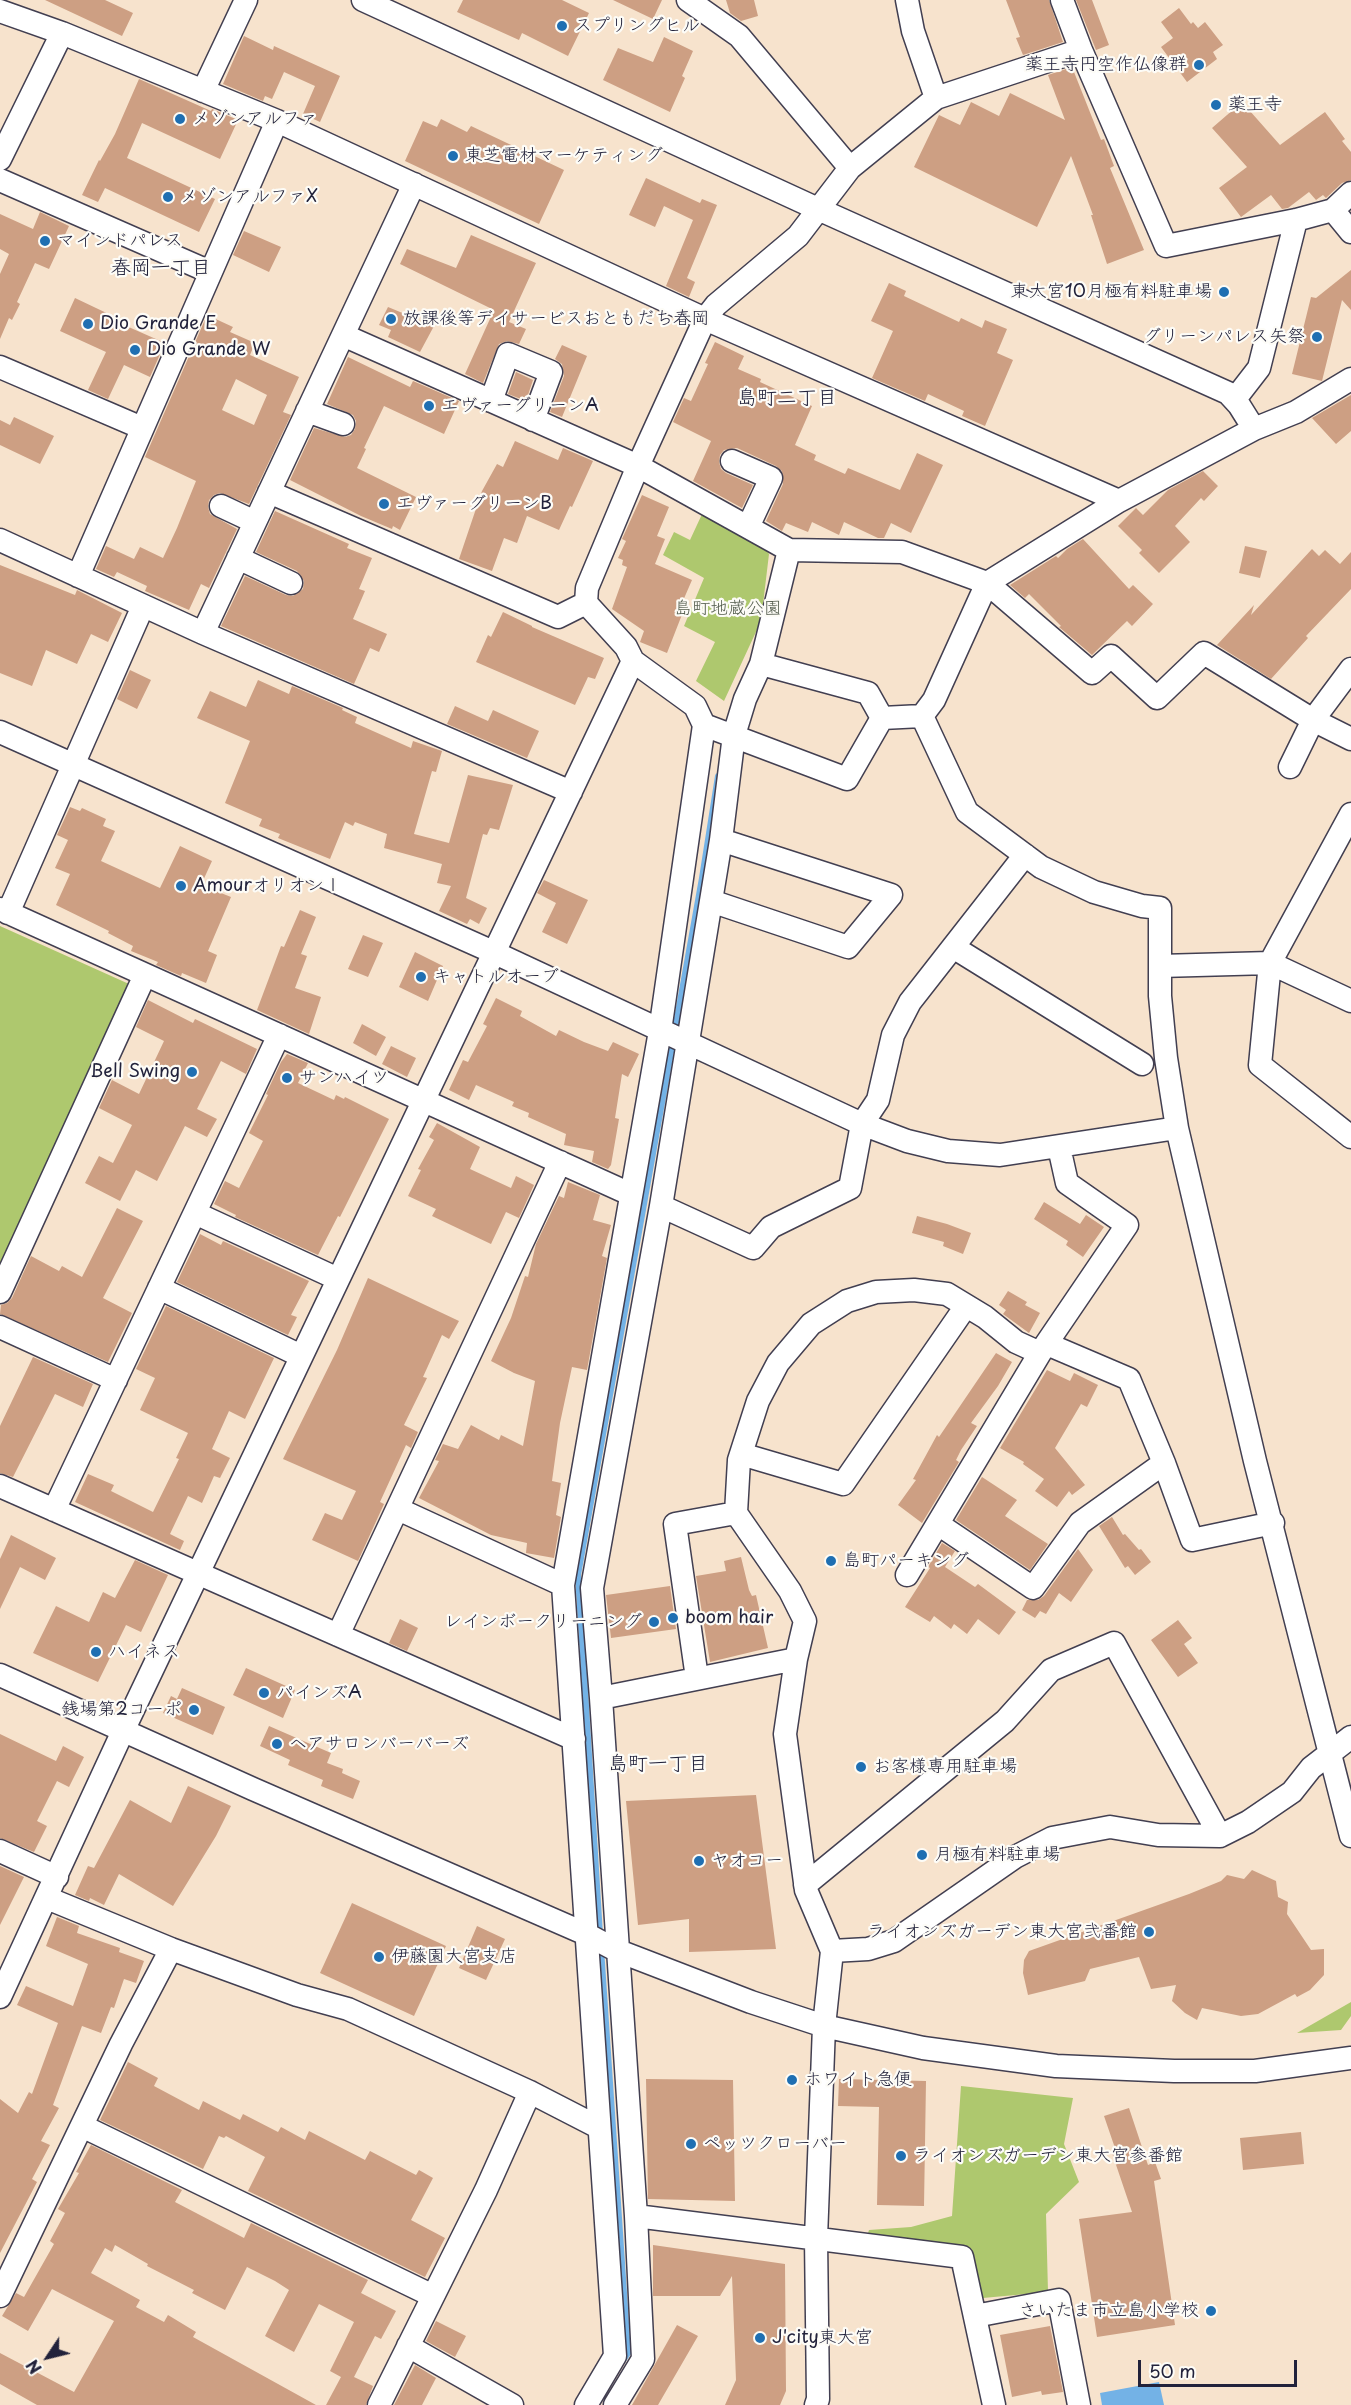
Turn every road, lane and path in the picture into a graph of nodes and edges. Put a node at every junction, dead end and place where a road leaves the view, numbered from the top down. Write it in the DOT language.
graph roads {
  1 [pos="246,0"];
  2 [pos="363,0"];
  3 [pos="688,0"];
  4 [pos="907,0"];
  5 [pos="1062,0"];
  6 [pos="0,11"];
  7 [pos="62,33"];
  8 [pos="1081,50"];
  9 [pos="203,91"];
  10 [pos="936,98"];
  11 [pos="276,121"];
  12 [pos="0,159"];
  13 [pos="850,168"];
  14 [pos="0,180"];
  15 [pos="414,184"];
  16 [pos="1351,193"];
  17 [pos="818,209"];
  18 [pos="1333,210"];
  19 [pos="1296,220"];
  20 [pos="1351,232"];
  21 [pos="210,272"];
  22 [pos="705,319"];
  23 [pos="343,335"];
  24 [pos="0,367"];
  25 [pos="1351,379"];
  26 [pos="1235,399"];
  27 [pos="491,401"];
  28 [pos="307,411"];
  29 [pos="533,420"];
  30 [pos="343,424"];
  31 [pos="142,428"];
  32 [pos="1254,429"];
  33 [pos="732,462"];
  34 [pos="638,466"];
  35 [pos="269,492"];
  36 [pos="1119,501"];
  37 [pos="221,506"];
  38 [pos="255,522"];
  39 [pos="748,527"];
  40 [pos="0,540"];
  41 [pos="789,550"];
  42 [pos="238,558"];
  43 [pos="78,576"];
  44 [pos="291,583"];
  45 [pos="987,583"];
  46 [pos="586,603"];
  47 [pos="143,606"];
  48 [pos="203,633"];
  49 [pos="633,661"];
  50 [pos="761,664"];
  51 [pos="1351,669"];
  52 [pos="922,716"];
  53 [pos="882,718"];
  54 [pos="1313,720"];
  55 [pos="704,725"];
  56 [pos="0,732"];
  57 [pos="734,735"];
  58 [pos="1351,739"];
  59 [pos="73,766"];
  60 [pos="1290,767"];
  61 [pos="571,792"];
  62 [pos="1351,814"];
  63 [pos="721,840"];
  64 [pos="1025,855"];
  65 [pos="711,901"];
  66 [pos="4,911"];
  67 [pos="953,947"];
  68 [pos="493,952"];
  69 [pos="1270,963"];
  70 [pos="1160,966"];
  71 [pos="144,975"];
  72 [pos="1351,1001"];
  73 [pos="660,1031"];
  74 [pos="279,1035"];
  75 [pos="688,1043"];
  76 [pos="1142,1064"];
  77 [pos="423,1100"];
  78 [pos="862,1124"];
  79 [pos="1177,1128"];
  80 [pos="1351,1137"];
  81 [pos="1059,1147"];
  82 [pos="560,1162"];
  83 [pos="630,1194"];
  84 [pos="661,1206"];
  85 [pos="195,1213"];
  86 [pos="338,1279"];
  87 [pos="159,1288"];
  88 [pos="0,1292"];
  89 [pos="966,1306"];
  90 [pos="0,1327"];
  91 [pos="1043,1349"];
  92 [pos="301,1356"];
  93 [pos="116,1380"];
  94 [pos="741,1454"];
  95 [pos="1164,1463"];
  96 [pos="0,1486"];
  97 [pos="398,1509"];
  98 [pos="54,1510"];
  99 [pos="736,1513"];
  100 [pos="1273,1523"];
  101 [pos="938,1524"];
  102 [pos="198,1574"];
  103 [pos="907,1575"];
  104 [pos="563,1585"];
  105 [pos="338,1635"];
  106 [pos="796,1659"];
  107 [pos="0,1675"];
  108 [pos="697,1678"];
  109 [pos="601,1698"];
  110 [pos="123,1731"];
  111 [pos="1351,1737"];
  112 [pos="574,1739"];
  113 [pos="1331,1754"];
  114 [pos="1220,1836"];
  115 [pos="1351,1836"];
  116 [pos="0,1851"];
  117 [pos="57,1877"];
  118 [pos="805,1885"];
  119 [pos="47,1898"];
  120 [pos="586,1934"];
  121 [pos="171,1949"];
  122 [pos="616,1950"];
  123 [pos="832,1951"];
  124 [pos="0,1996"];
  125 [pos="824,2026"];
  126 [pos="1351,2058"];
  127 [pos="530,2092"];
  128 [pos="82,2126"];
  129 [pos="598,2127"];
  130 [pos="636,2216"];
  131 [pos="816,2238"];
  132 [pos="0,2296"];
  133 [pos="433,2296"];
  134 [pos="975,2316"];
  135 [pos="408,2346"];
  136 [pos="823,2403"];
  137 [pos="379,2405"];
  138 [pos="512,2405"];
  139 [pos="586,2405"];
  140 [pos="615,2405"];
  141 [pos="994,2405"];
  142 [pos="1079,2405"];
  1 -- 9 [label="street"];
  2 -- 17 [label="street"];
  3 -- 13 [label="street"];
  4 -- 10 [label="street"];
  5 -- 8 [label="street"];
  6 -- 7 [label="street"];
  7 -- 9 [label="street"];
  7 -- 12 [label="street"];
  8 -- 10 [label="street"];
  8 -- 19 [label="street"];
  9 -- 11 [label="street"];
  10 -- 13 [label="street"];
  11 -- 15 [label="street"];
  11 -- 21 [label="street"];
  13 -- 17 [label="street"];
  14 -- 21 [label="street"];
  15 -- 22 [label="street"];
  15 -- 23 [label="street"];
  16 -- 18 [label="street"];
  17 -- 22 [label="street"];
  17 -- 26 [label="street"];
  18 -- 19 [label="street"];
  18 -- 20 [label="street"];
  19 -- 26 [label="street"];
  21 -- 31 [label="street"];
  22 -- 34 [label="street"];
  22 -- 36 [label="street"];
  23 -- 27 [label="street"];
  23 -- 28 [label="street"];
  24 -- 31 [label="street"];
  25 -- 32 [label="street"];
  26 -- 32 [label="street"];
  27 -- 29 [label="street"];
  27 -- 29 [label="street"];
  28 -- 30 [label="street"];
  28 -- 35 [label="street"];
  29 -- 34 [label="street"];
  31 -- 43 [label="street"];
  32 -- 36 [label="street"];
  33 -- 39 [label="street"];
  34 -- 39 [label="street"];
  34 -- 46 [label="street"];
  35 -- 38 [label="street"];
  35 -- 46 [label="street"];
  36 -- 45 [label="street"];
  37 -- 38 [label="street"];
  38 -- 42 [label="street"];
  39 -- 41 [label="street"];
  40 -- 43 [label="street"];
  41 -- 45 [label="street"];
  41 -- 50 [label="street"];
  42 -- 44 [label="street"];
  42 -- 48 [label="street"];
  43 -- 47 [label="street"];
  45 -- 52 [label="street"];
  45 -- 54 [label="street"];
  46 -- 49 [label="street"];
  47 -- 48 [label="street"];
  47 -- 59 [label="street"];
  48 -- 61 [label="street"];
  49 -- 55 [label="street"];
  49 -- 61 [label="street"];
  50 -- 53 [label="street"];
  50 -- 57 [label="street"];
  51 -- 54 [label="street"];
  52 -- 53 [label="street"];
  52 -- 64 [label="street"];
  53 -- 57 [label="street"];
  54 -- 58 [label="street"];
  54 -- 60 [label="street"];
  55 -- 57 [label="street"];
  55 -- 73 [label="street"];
  56 -- 59 [label="street"];
  57 -- 63 [label="street"];
  59 -- 66 [label="street"];
  59 -- 68 [label="street"];
  61 -- 68 [label="street"];
  62 -- 69 [label="street"];
  63 -- 65 [label="street"];
  63 -- 65 [label="street"];
  64 -- 67 [label="street"];
  64 -- 70 [label="street"];
  65 -- 75 [label="street"];
  66 -- 71 [label="street"];
  67 -- 76 [label="street"];
  67 -- 78 [label="street"];
  68 -- 73 [label="street"];
  68 -- 77 [label="street"];
  69 -- 70 [label="street"];
  69 -- 72 [label="street"];
  69 -- 80 [label="street"];
  70 -- 79 [label="street"];
  71 -- 74 [label="street"];
  71 -- 88 [label="street"];
  73 -- 75 [label="street"];
  73 -- 83 [label="street"];
  74 -- 77 [label="street"];
  74 -- 85 [label="street"];
  75 -- 78 [label="street"];
  75 -- 84 [label="street"];
  77 -- 82 [label="street"];
  77 -- 86 [label="street"];
  78 -- 81 [label="street"];
  78 -- 84 [label="street"];
  79 -- 81 [label="street"];
  79 -- 100 [label="street"];
  81 -- 91 [label="street"];
  82 -- 83 [label="street"];
  82 -- 97 [label="street"];
  83 -- 104 [label="street"];
  84 -- 109 [label="street"];
  85 -- 86 [label="street"];
  85 -- 87 [label="street"];
  86 -- 92 [label="street"];
  87 -- 92 [label="street"];
  87 -- 93 [label="street"];
  89 -- 91 [label="street"];
  89 -- 94 [label="street"];
  89 -- 94 [label="street"];
  90 -- 93 [label="street"];
  91 -- 95 [label="street"];
  91 -- 101 [label="street"];
  92 -- 102 [label="street"];
  93 -- 98 [label="street"];
  94 -- 99 [label="street"];
  95 -- 100 [label="street"];
  95 -- 101 [label="street"];
  96 -- 98 [label="street"];
  97 -- 104 [label="street"];
  97 -- 105 [label="street"];
  98 -- 102 [label="street"];
  99 -- 106 [label="street"];
  99 -- 108 [label="street"];
  100 -- 113 [label="street"];
  101 -- 103 [label="street"];
  102 -- 105 [label="street"];
  102 -- 110 [label="street"];
  104 -- 112 [label="street"];
  105 -- 112 [label="street"];
  106 -- 108 [label="street"];
  106 -- 118 [label="street"];
  107 -- 110 [label="street"];
  108 -- 109 [label="street"];
  109 -- 122 [label="street"];
  110 -- 117 [label="street"];
  110 -- 120 [label="street"];
  111 -- 113 [label="street"];
  112 -- 120 [label="street"];
  113 -- 114 [label="street"];
  113 -- 115 [label="street"];
  114 -- 118 [label="street"];
  114 -- 123 [label="street"];
  116 -- 117 [label="street"];
  117 -- 119 [label="street"];
  118 -- 123 [label="street"];
  119 -- 121 [label="street"];
  119 -- 124 [label="street"];
  120 -- 122 [label="street"];
  120 -- 129 [label="street"];
  121 -- 127 [label="street"];
  121 -- 128 [label="street"];
  122 -- 125 [label="street"];
  122 -- 130 [label="street"];
  123 -- 125 [label="street"];
  125 -- 126 [label="street"];
  125 -- 131 [label="street"];
  127 -- 129 [label="street"];
  127 -- 133 [label="street"];
  128 -- 132 [label="street"];
  128 -- 133 [label="street"];
  129 -- 139 [label="street"];
  130 -- 131 [label="street"];
  130 -- 140 [label="street"];
  131 -- 134 [label="street"];
  131 -- 136 [label="street"];
  133 -- 135 [label="street"];
  134 -- 141 [label="street"];
  134 -- 142 [label="street"];
  135 -- 137 [label="street"];
  135 -- 138 [label="street"];
}
